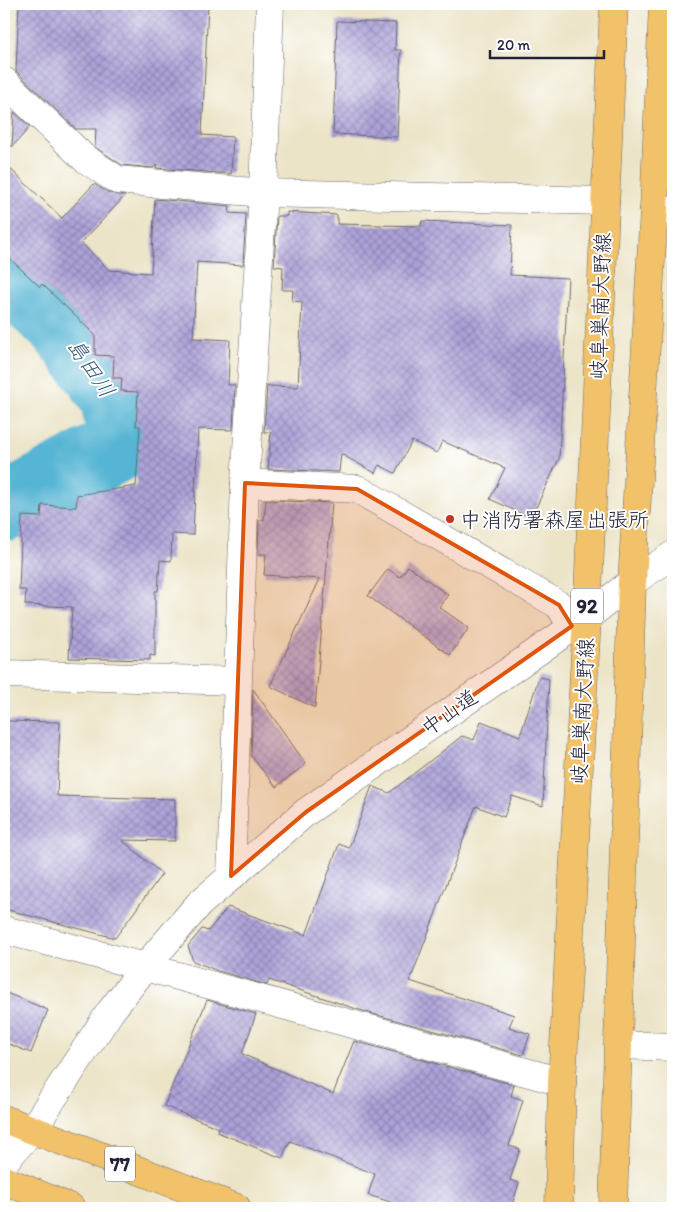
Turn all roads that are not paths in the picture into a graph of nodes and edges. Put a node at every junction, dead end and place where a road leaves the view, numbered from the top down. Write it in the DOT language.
graph roads {
  1 [pos="270,4"];
  2 [pos="614,4"];
  3 [pos="663,4"];
  4 [pos="4,81"];
  5 [pos="263,193"];
  6 [pos="605,201"];
  7 [pos="664,210"];
  8 [pos="245,483"];
  9 [pos="673,555"];
  10 [pos="632,582"];
  11 [pos="579,622"];
  12 [pos="4,674"];
  13 [pos="237,682"];
  14 [pos="231,876"];
  15 [pos="4,930"];
  16 [pos="145,967"];
  17 [pos="619,1045"];
  18 [pos="673,1048"];
  19 [pos="562,1082"];
  20 [pos="4,1119"];
  21 [pos="32,1130"];
  22 [pos="4,1162"];
  23 [pos="4,1180"];
  24 [pos="70,1208"];
  25 [pos="237,1208"];
  26 [pos="559,1208"];
  27 [pos="614,1208"];
  1 -- 5 [label="street"];
  2 -- 6 [label="main road, 岐阜巣南大野線 / 92"];
  3 -- 7 [label="main road, 92"];
  4 -- 5 [label="street"];
  5 -- 6 [label="street"];
  5 -- 8 [label="street"];
  6 -- 11 [label="main road, 岐阜巣南大野線 / 92"];
  7 -- 10 [label="main road, 92"];
  8 -- 11 [label="street"];
  8 -- 13 [label="street"];
  9 -- 10 [label="street, 中山道"];
  10 -- 11 [label="street, 中山道"];
  10 -- 17 [label="main road, 92"];
  11 -- 14 [label="street, 中山道"];
  11 -- 19 [label="main road, 岐阜巣南大野線 / 92"];
  12 -- 13 [label="street"];
  13 -- 14 [label="street"];
  14 -- 16 [label="street, 中山道"];
  15 -- 16 [label="street"];
  16 -- 19 [label="street"];
  16 -- 21 [label="street, 中山道"];
  17 -- 18 [label="street"];
  17 -- 27 [label="main road, 92"];
  19 -- 26 [label="main road, 岐阜巣南大野線 / 92"];
  20 -- 21 [label="main road, 77"];
  21 -- 22 [label="street"];
  21 -- 25 [label="main road, 77"];
  23 -- 24 [label="main road"];
}
